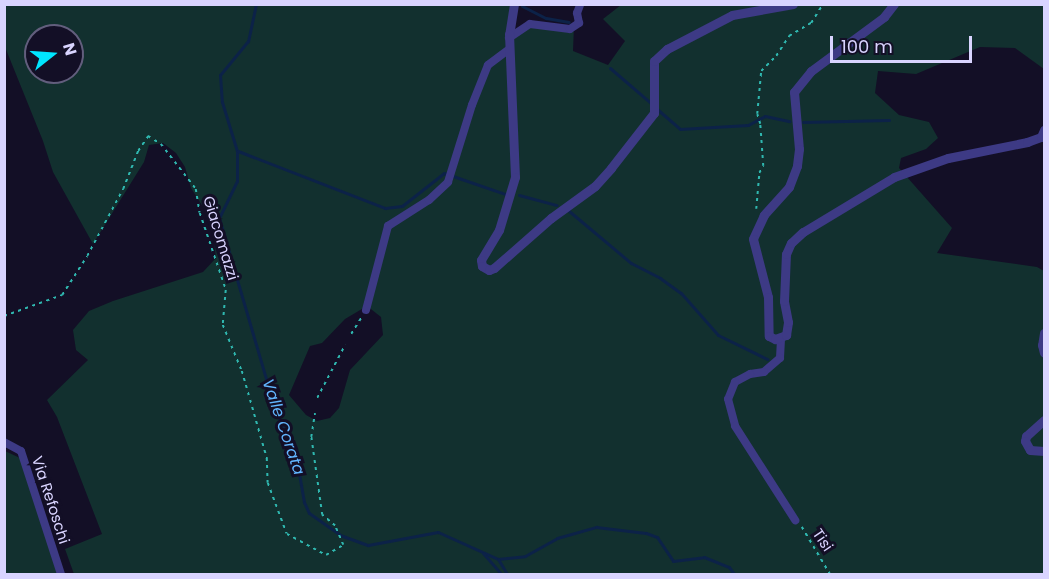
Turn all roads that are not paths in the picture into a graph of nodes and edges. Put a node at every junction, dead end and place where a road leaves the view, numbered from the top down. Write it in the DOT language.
graph roads {
  1 [pos="514,4"];
  2 [pos="793,4"];
  3 [pos="894,4"];
  4 [pos="580,5"];
  5 [pos="509,38"];
  6 [pos="509,50"];
  7 [pos="1044,130"];
  8 [pos="366,310"];
  9 [pos="1044,333"];
  10 [pos="778,339"];
  11 [pos="1044,353"];
  12 [pos="1044,420"];
  13 [pos="4,442"];
  14 [pos="1044,451"];
  15 [pos="795,520"];
  16 [pos="61,574"];
  1 -- 5 [label="street"];
  2 -- 6 [label="street"];
  3 -- 10 [label="street"];
  4 -- 5 [label="street"];
  5 -- 6 [label="street"];
  6 -- 8 [label="street"];
  7 -- 10 [label="street"];
  9 -- 11 [label="street"];
  10 -- 15 [label="street"];
  12 -- 14 [label="street"];
  13 -- 16 [label="street, Via Refoschi"];
}
